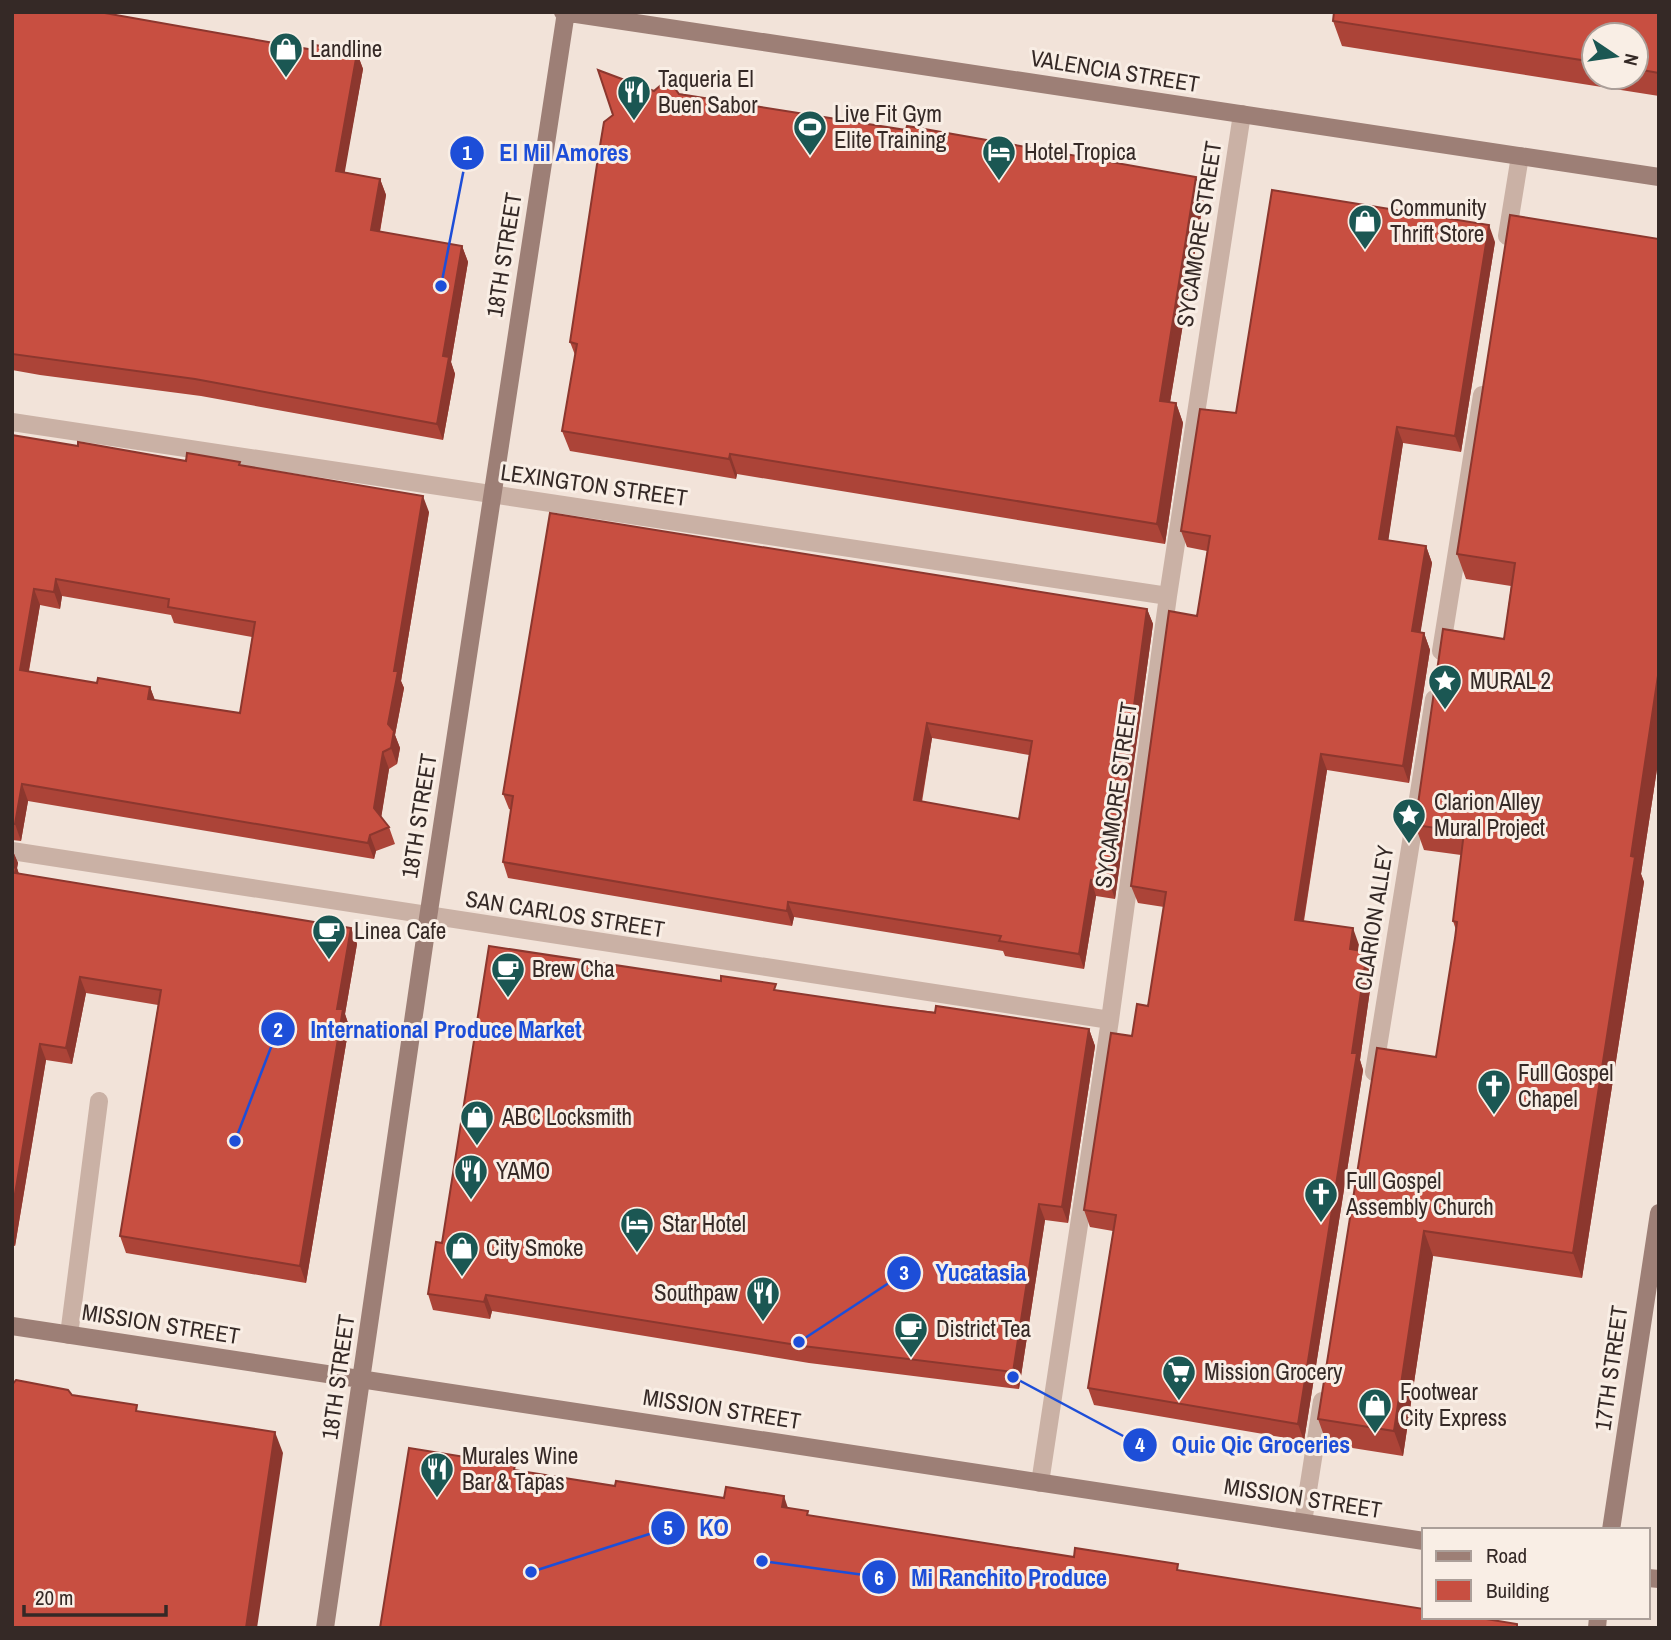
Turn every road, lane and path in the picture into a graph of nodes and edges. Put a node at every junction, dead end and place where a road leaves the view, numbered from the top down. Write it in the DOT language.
graph roads {
  1 [pos="565,12"];
  2 [pos="1242,114"];
  3 [pos="1520,156"];
  4 [pos="1659,177"];
  5 [pos="1503,261"];
  6 [pos="1484,384"];
  7 [pos="12,422"];
  8 [pos="492,495"];
  9 [pos="1168,596"];
  10 [pos="12,851"];
  11 [pos="428,918"];
  12 [pos="1110,1020"];
  13 [pos="1371,1095"];
  14 [pos="99,1101"];
  15 [pos="1659,1213"];
  16 [pos="12,1326"];
  17 [pos="69,1335"];
  18 [pos="363,1379"];
  19 [pos="1325,1382"];
  20 [pos="1040,1483"];
  21 [pos="1303,1522"];
  22 [pos="1611,1528"];
  23 [pos="1422,1541"];
  24 [pos="325,1628"];
  1 -- 2 [label="street, VALENCIA STREET"];
  1 -- 8 [label="street, 18TH STREET"];
  2 -- 3 [label="street, VALENCIA STREET"];
  2 -- 9 [label="street, SYCAMORE STREET"];
  3 -- 4 [label="street, VALENCIA STREET"];
  3 -- 5 [label="street"];
  6 -- 13 [label="street, CLARION ALLEY"];
  7 -- 8 [label="street, LEXINGTON STREET"];
  8 -- 9 [label="street, LEXINGTON STREET"];
  8 -- 11 [label="street, 18TH STREET"];
  9 -- 12 [label="street, SYCAMORE STREET"];
  10 -- 11 [label="street, SAN CARLOS STREET"];
  11 -- 12 [label="street, SAN CARLOS STREET"];
  11 -- 18 [label="street, 18TH STREET"];
  12 -- 20 [label="street, SYCAMORE STREET"];
  14 -- 17 [label="street"];
  15 -- 22 [label="street, 17TH STREET"];
  16 -- 17 [label="street, MISSION STREET"];
  17 -- 18 [label="street, MISSION STREET"];
  18 -- 20 [label="street, MISSION STREET"];
  18 -- 24 [label="street, 18TH STREET"];
  19 -- 21 [label="street"];
  20 -- 21 [label="street, MISSION STREET"];
  21 -- 23 [label="street, MISSION STREET"];
}
